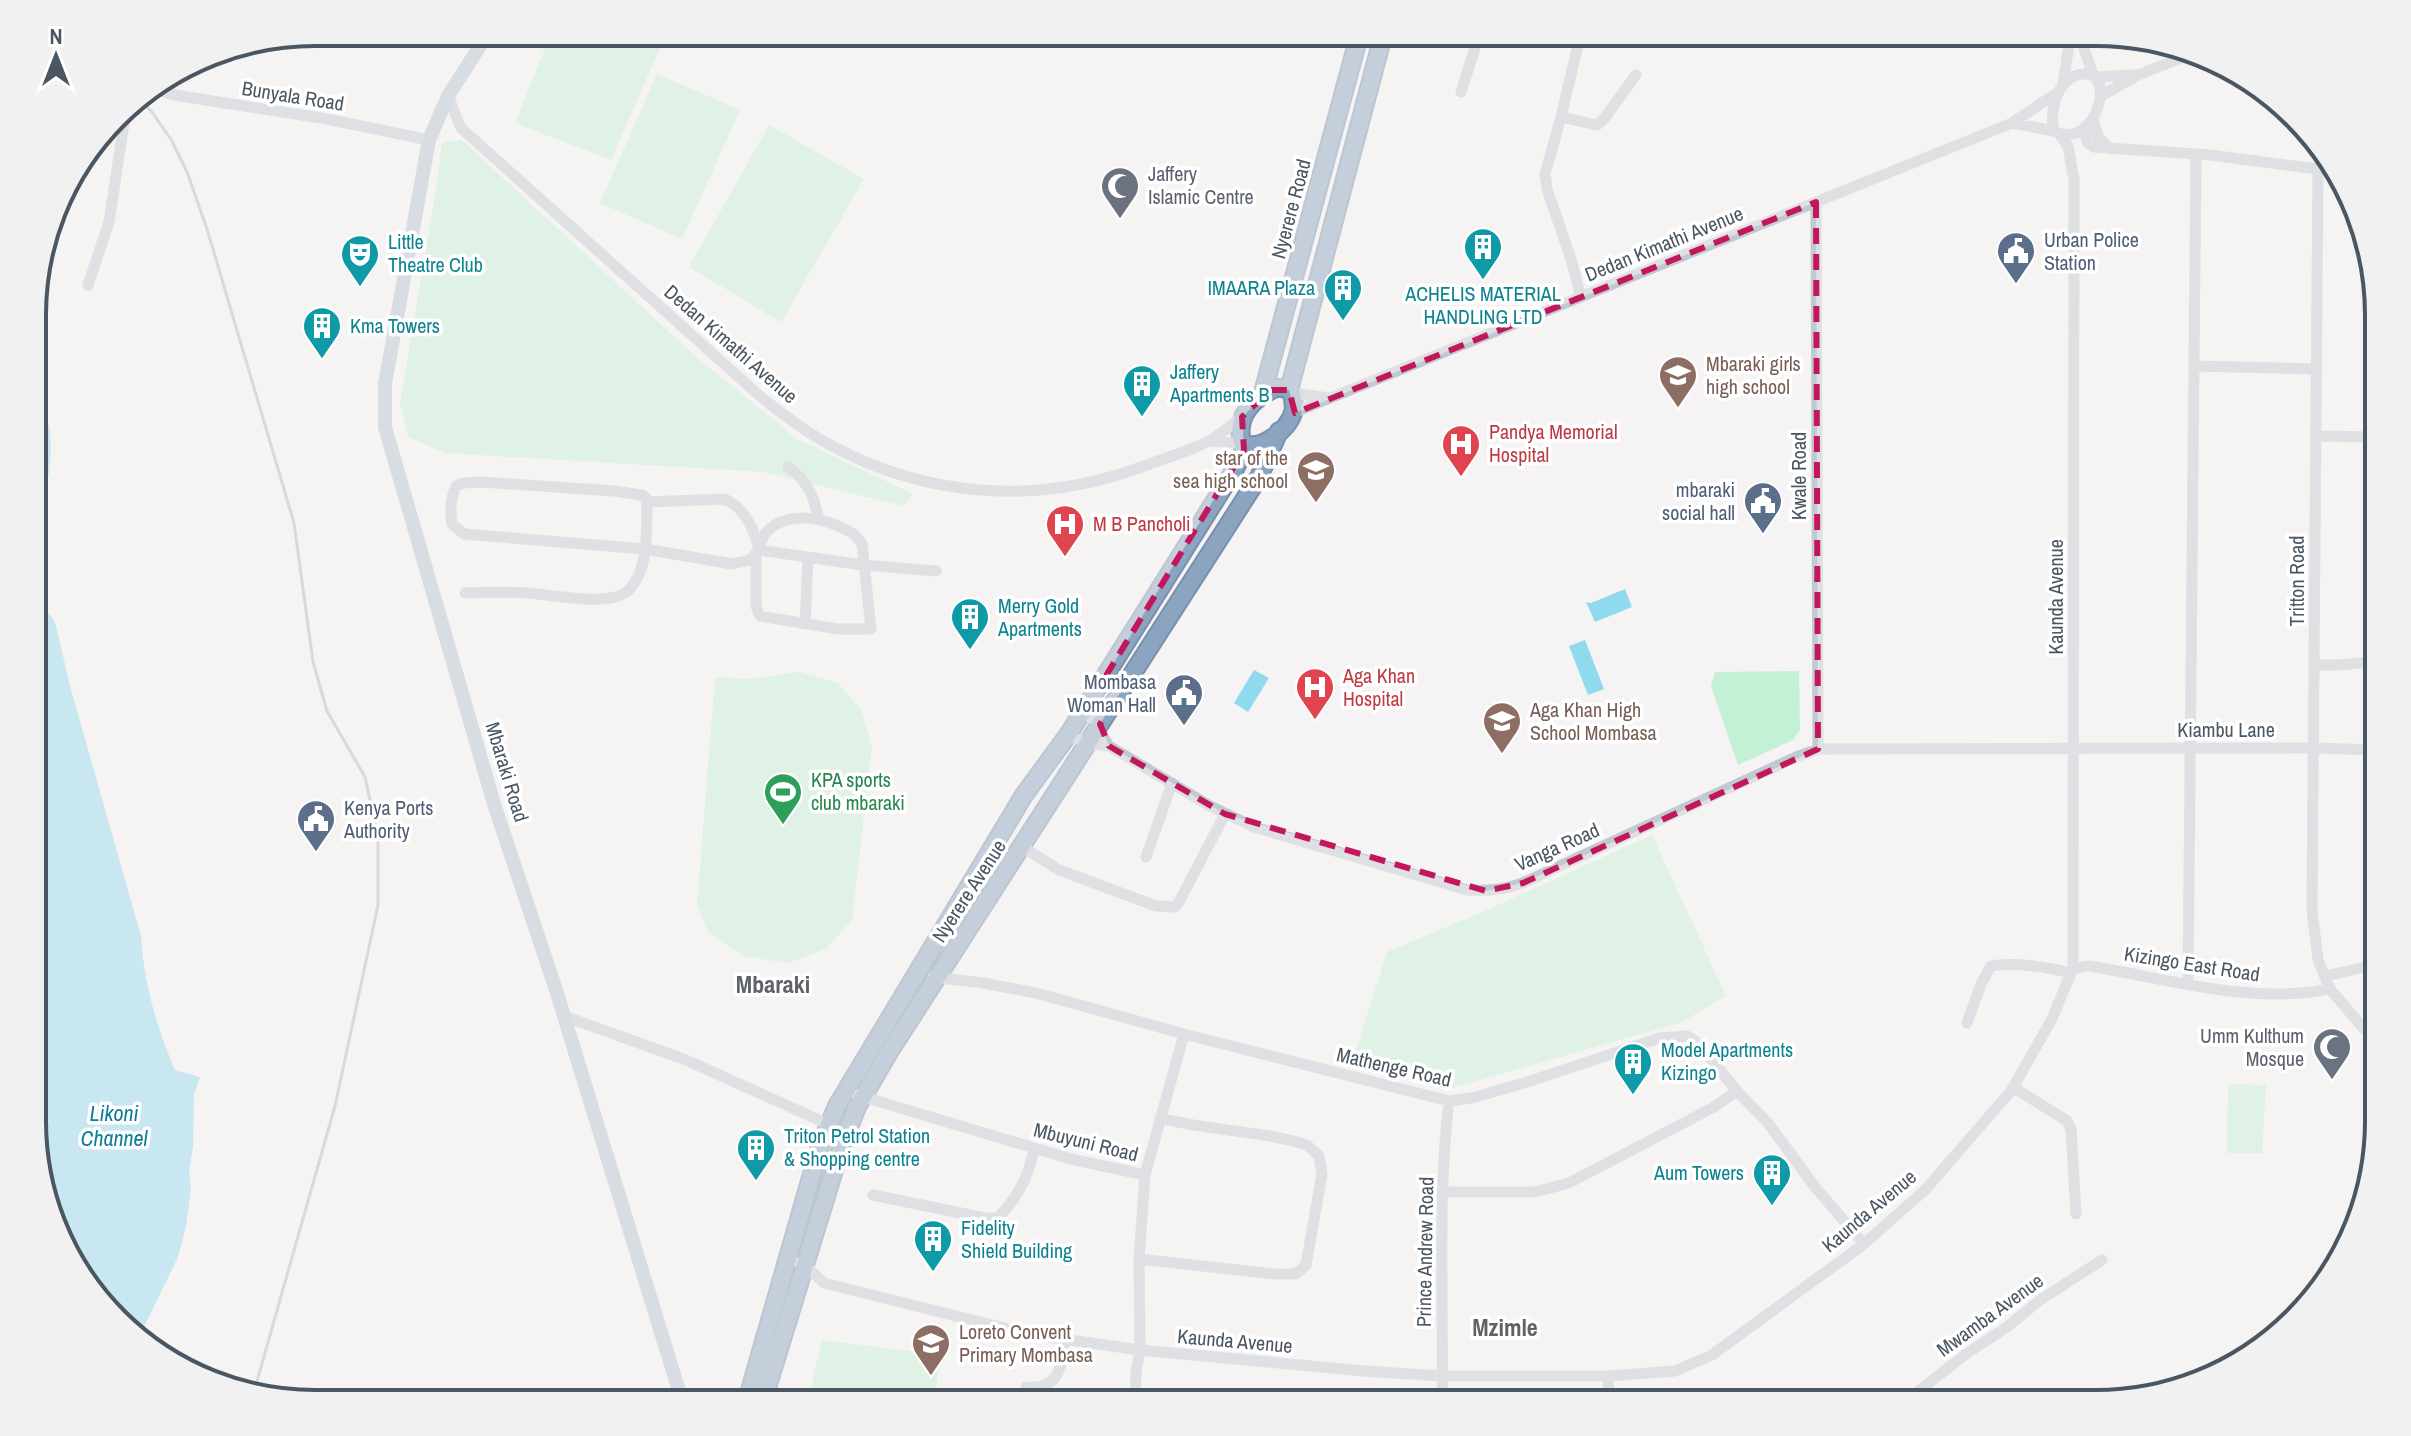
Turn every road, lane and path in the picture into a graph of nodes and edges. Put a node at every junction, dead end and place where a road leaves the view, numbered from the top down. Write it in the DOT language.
graph roads {
  1 [pos="480,46"];
  2 [pos="1356,46"];
  3 [pos="1380,46"];
  4 [pos="1476,46"];
  5 [pos="1575,46"];
  6 [pos="2068,46"];
  7 [pos="2083,46"];
  8 [pos="2178,59"];
  9 [pos="1636,75"];
  10 [pos="2138,75"];
  11 [pos="2095,76"];
  12 [pos="2061,88"];
  13 [pos="165,92"];
  14 [pos="1461,92"];
  15 [pos="448,96"];
  16 [pos="2101,96"];
  17 [pos="1561,117"];
  18 [pos="2012,123"];
  19 [pos="2087,126"];
  20 [pos="123,128"];
  21 [pos="461,128"];
  22 [pos="2057,133"];
  23 [pos="431,136"];
  24 [pos="2196,156"];
  25 [pos="1325,160"];
  26 [pos="1348,167"];
  27 [pos="2318,169"];
  28 [pos="2322,170"];
  29 [pos="2074,180"];
  30 [pos="1318,187"];
  31 [pos="1341,194"];
  32 [pos="1816,202"];
  33 [pos="88,285"];
  34 [pos="1581,297"];
  35 [pos="2194,366"];
  36 [pos="2317,369"];
  37 [pos="1291,392"];
  38 [pos="1262,396"];
  39 [pos="1330,398"];
  40 [pos="1293,413"];
  41 [pos="1242,417"];
  42 [pos="1279,431"];
  43 [pos="2316,436"];
  44 [pos="2364,437"];
  45 [pos="1210,441"];
  46 [pos="1244,444"];
  47 [pos="788,467"];
  48 [pos="647,502"];
  49 [pos="818,519"];
  50 [pos="645,549"];
  51 [pos="758,551"];
  52 [pos="808,558"];
  53 [pos="1177,562"];
  54 [pos="863,565"];
  55 [pos="936,571"];
  56 [pos="1197,572"];
  57 [pos="465,593"];
  58 [pos="805,624"];
  59 [pos="2364,662"];
  60 [pos="2314,665"];
  61 [pos="1107,674"];
  62 [pos="1125,685"];
  63 [pos="1083,712"];
  64 [pos="1100,724"];
  65 [pos="1068,735"];
  66 [pos="1086,743"];
  67 [pos="1109,746"];
  68 [pos="2074,748"];
  69 [pos="2191,748"];
  70 [pos="2313,748"];
  71 [pos="1818,749"];
  72 [pos="2364,750"];
  73 [pos="1172,783"];
  74 [pos="1024,795"];
  75 [pos="1225,814"];
  76 [pos="1021,846"];
  77 [pos="1146,857"];
  78 [pos="952,955"];
  79 [pos="2364,967"];
  80 [pos="2072,970"];
  81 [pos="916,975"];
  82 [pos="2326,976"];
  83 [pos="937,978"];
  84 [pos="2188,984"];
  85 [pos="2330,989"];
  86 [pos="564,1016"];
  87 [pos="1967,1023"];
  88 [pos="2364,1029"];
  89 [pos="1184,1034"];
  90 [pos="2013,1087"];
  91 [pos="846,1090"];
  92 [pos="1737,1091"];
  93 [pos="863,1097"];
  94 [pos="1449,1101"];
  95 [pos="1160,1118"];
  96 [pos="828,1124"];
  97 [pos="820,1146"];
  98 [pos="1034,1149"];
  99 [pos="840,1151"];
  100 [pos="1145,1175"];
  101 [pos="1444,1192"];
  102 [pos="873,1195"];
  103 [pos="2076,1214"];
  104 [pos="1864,1244"];
  105 [pos="787,1259"];
  106 [pos="1139,1259"];
  107 [pos="2102,1260"];
  108 [pos="805,1265"];
  109 [pos="824,1283"];
  110 [pos="780,1284"];
  111 [pos="797,1290"];
  112 [pos="1065,1339"];
  113 [pos="1140,1350"];
  114 [pos="1442,1376"];
  115 [pos="1608,1376"];
  116 [pos="1026,1387"];
  117 [pos="1442,1389"];
  118 [pos="1609,1389"];
  119 [pos="1921,1389"];
  120 [pos="679,1390"];
  121 [pos="750,1390"];
  122 [pos="766,1390"];
  123 [pos="1135,1390"];
  1 -- 15 [label="main road, Mbaraki Road"];
  2 -- 25 [label="highway, Nyerere Road"];
  3 -- 26 [label="highway"];
  4 -- 14 [label="street"];
  5 -- 17 [label="street"];
  6 -- 12 [label="street"];
  7 -- 11 [label="street"];
  8 -- 10 [label="street"];
  9 -- 17 [label="street"];
  10 -- 11 [label="street"];
  10 -- 16 [label="street"];
  11 -- 12 [label="street"];
  11 -- 16 [label="street"];
  12 -- 18 [label="street, Dedan Kimathi Avenue"];
  12 -- 22 [label="street"];
  13 -- 23 [label="street, Bunyala Road"];
  15 -- 21 [label="street, Dedan Kimathi Avenue"];
  15 -- 23 [label="main road, Mbaraki Road"];
  16 -- 19 [label="street"];
  17 -- 34 [label="street"];
  18 -- 22 [label="street"];
  18 -- 32 [label="street, Dedan Kimathi Avenue"];
  19 -- 22 [label="street"];
  19 -- 24 [label="street"];
  19 -- 29 [label="street"];
  20 -- 33 [label="street"];
  21 -- 23 [label="street"];
  21 -- 45 [label="street, Dedan Kimathi Avenue"];
  22 -- 29 [label="street"];
  23 -- 86 [label="main road, Mbaraki Road"];
  24 -- 27 [label="street"];
  24 -- 35 [label="street"];
  25 -- 26 [label="highway"];
  25 -- 30 [label="highway, Nyerere Road"];
  26 -- 31 [label="highway"];
  27 -- 28 [label="street"];
  27 -- 36 [label="street, Tritton Road"];
  29 -- 68 [label="street, Kaunda Avenue"];
  30 -- 31 [label="highway"];
  30 -- 38 [label="highway, Nyerere Road"];
  31 -- 37 [label="highway"];
  32 -- 34 [label="street, Dedan Kimathi Avenue"];
  32 -- 71 [label="street, Kwale Road"];
  34 -- 39 [label="street, Dedan Kimathi Avenue"];
  35 -- 36 [label="street"];
  35 -- 69 [label="street"];
  36 -- 43 [label="street, Tritton Road"];
  37 -- 38 [label="highway"];
  37 -- 39 [label="street, Dedan Kimathi Avenue"];
  37 -- 40 [label="highway"];
  38 -- 41 [label="highway"];
  39 -- 40 [label="street, Dedan Kimathi Avenue"];
  40 -- 42 [label="highway"];
  41 -- 45 [label="street"];
  41 -- 46 [label="highway"];
  42 -- 46 [label="highway"];
  42 -- 56 [label="highway, Nyerere Avenue"];
  43 -- 44 [label="street"];
  43 -- 60 [label="street, Tritton Road"];
  45 -- 46 [label="street"];
  46 -- 53 [label="highway, Nyerere Avenue"];
  47 -- 49 [label="street"];
  48 -- 50 [label="street"];
  48 -- 50 [label="street"];
  48 -- 51 [label="street"];
  49 -- 51 [label="street"];
  49 -- 54 [label="street"];
  50 -- 51 [label="street"];
  50 -- 57 [label="street"];
  51 -- 52 [label="street"];
  51 -- 58 [label="street"];
  52 -- 54 [label="street"];
  52 -- 58 [label="street"];
  53 -- 56 [label="highway"];
  53 -- 61 [label="highway, Nyerere Avenue"];
  54 -- 55 [label="street"];
  54 -- 58 [label="street"];
  56 -- 62 [label="highway, Nyerere Avenue"];
  59 -- 60 [label="street"];
  60 -- 70 [label="street, Tritton Road"];
  61 -- 62 [label="highway"];
  61 -- 63 [label="highway, Nyerere Avenue"];
  62 -- 64 [label="highway, Nyerere Avenue"];
  63 -- 64 [label="street"];
  63 -- 65 [label="highway, Nyerere Avenue"];
  64 -- 66 [label="highway, Nyerere Avenue"];
  64 -- 67 [label="street"];
  65 -- 66 [label="street, Vanga Road"];
  65 -- 74 [label="highway, Nyerere Avenue"];
  66 -- 67 [label="street, Vanga Road"];
  66 -- 76 [label="highway, Nyerere Avenue"];
  67 -- 73 [label="street, Vanga Road"];
  68 -- 69 [label="street, Kiambu Lane"];
  68 -- 71 [label="street, Vanga Road"];
  68 -- 80 [label="street, Kaunda Avenue"];
  69 -- 70 [label="street, Kiambu Lane"];
  69 -- 84 [label="street"];
  70 -- 72 [label="street, Kiambu Lane"];
  70 -- 82 [label="street, Tritton Road"];
  71 -- 75 [label="street, Vanga Road"];
  73 -- 75 [label="street, Vanga Road"];
  73 -- 77 [label="street"];
  74 -- 78 [label="highway"];
  74 -- 81 [label="highway, Nyerere Avenue"];
  75 -- 76 [label="street"];
  76 -- 78 [label="highway, Nyerere Avenue"];
  78 -- 83 [label="highway, Nyerere Avenue"];
  79 -- 82 [label="street"];
  80 -- 84 [label="street, Kizingo East Road"];
  80 -- 87 [label="street, Kizingo East Road"];
  80 -- 90 [label="street, Kaunda Avenue"];
  81 -- 83 [label="street, Mathenge Road"];
  81 -- 91 [label="highway, Nyerere Avenue"];
  82 -- 85 [label="street, Tritton Road"];
  83 -- 89 [label="street, Mathenge Road"];
  83 -- 93 [label="highway, Nyerere Avenue"];
  84 -- 85 [label="street, Kizingo East Road"];
  85 -- 88 [label="street"];
  86 -- 96 [label="street"];
  86 -- 120 [label="main road, Mbaraki Road"];
  89 -- 94 [label="street, Mathenge Road"];
  89 -- 95 [label="street"];
  90 -- 103 [label="street"];
  90 -- 104 [label="street, Kaunda Avenue"];
  91 -- 93 [label="street, Mbuyuni Road"];
  91 -- 96 [label="highway, Nyerere Avenue"];
  92 -- 94 [label="street, Mathenge Road"];
  92 -- 101 [label="street"];
  92 -- 104 [label="street, Mathenge Road"];
  93 -- 98 [label="street, Mbuyuni Road"];
  93 -- 99 [label="highway, Nyerere Avenue"];
  94 -- 101 [label="street, Prince Andrew Road"];
  95 -- 100 [label="street"];
  95 -- 106 [label="street"];
  96 -- 97 [label="highway, Nyerere Avenue"];
  97 -- 99 [label="highway"];
  97 -- 105 [label="highway, Nyerere Avenue"];
  98 -- 100 [label="street, Mbuyuni Road"];
  98 -- 102 [label="street"];
  99 -- 108 [label="highway, Nyerere Avenue"];
  100 -- 106 [label="street, Mbuyuni Road"];
  101 -- 114 [label="street, Prince Andrew Road"];
  104 -- 115 [label="street, Kaunda Avenue"];
  105 -- 108 [label="street"];
  105 -- 110 [label="highway, Nyerere Avenue"];
  106 -- 113 [label="street, Mbuyuni Road"];
  107 -- 119 [label="street, Mwamba Avenue"];
  108 -- 109 [label="street, Kaunda Avenue"];
  108 -- 111 [label="highway, Nyerere Avenue"];
  109 -- 111 [label="street, Kaunda Avenue"];
  109 -- 112 [label="street, Kaunda Avenue"];
  110 -- 111 [label="street"];
  110 -- 121 [label="highway, Nyerere Avenue"];
  111 -- 122 [label="highway, Nyerere Avenue"];
  112 -- 113 [label="street, Kaunda Avenue"];
  112 -- 116 [label="street"];
  113 -- 114 [label="street, Kaunda Avenue"];
  113 -- 123 [label="street, Mbuyuni Road"];
  114 -- 115 [label="street, Kaunda Avenue"];
  114 -- 117 [label="street, Prince Andrew Road"];
  115 -- 118 [label="street"];
}
